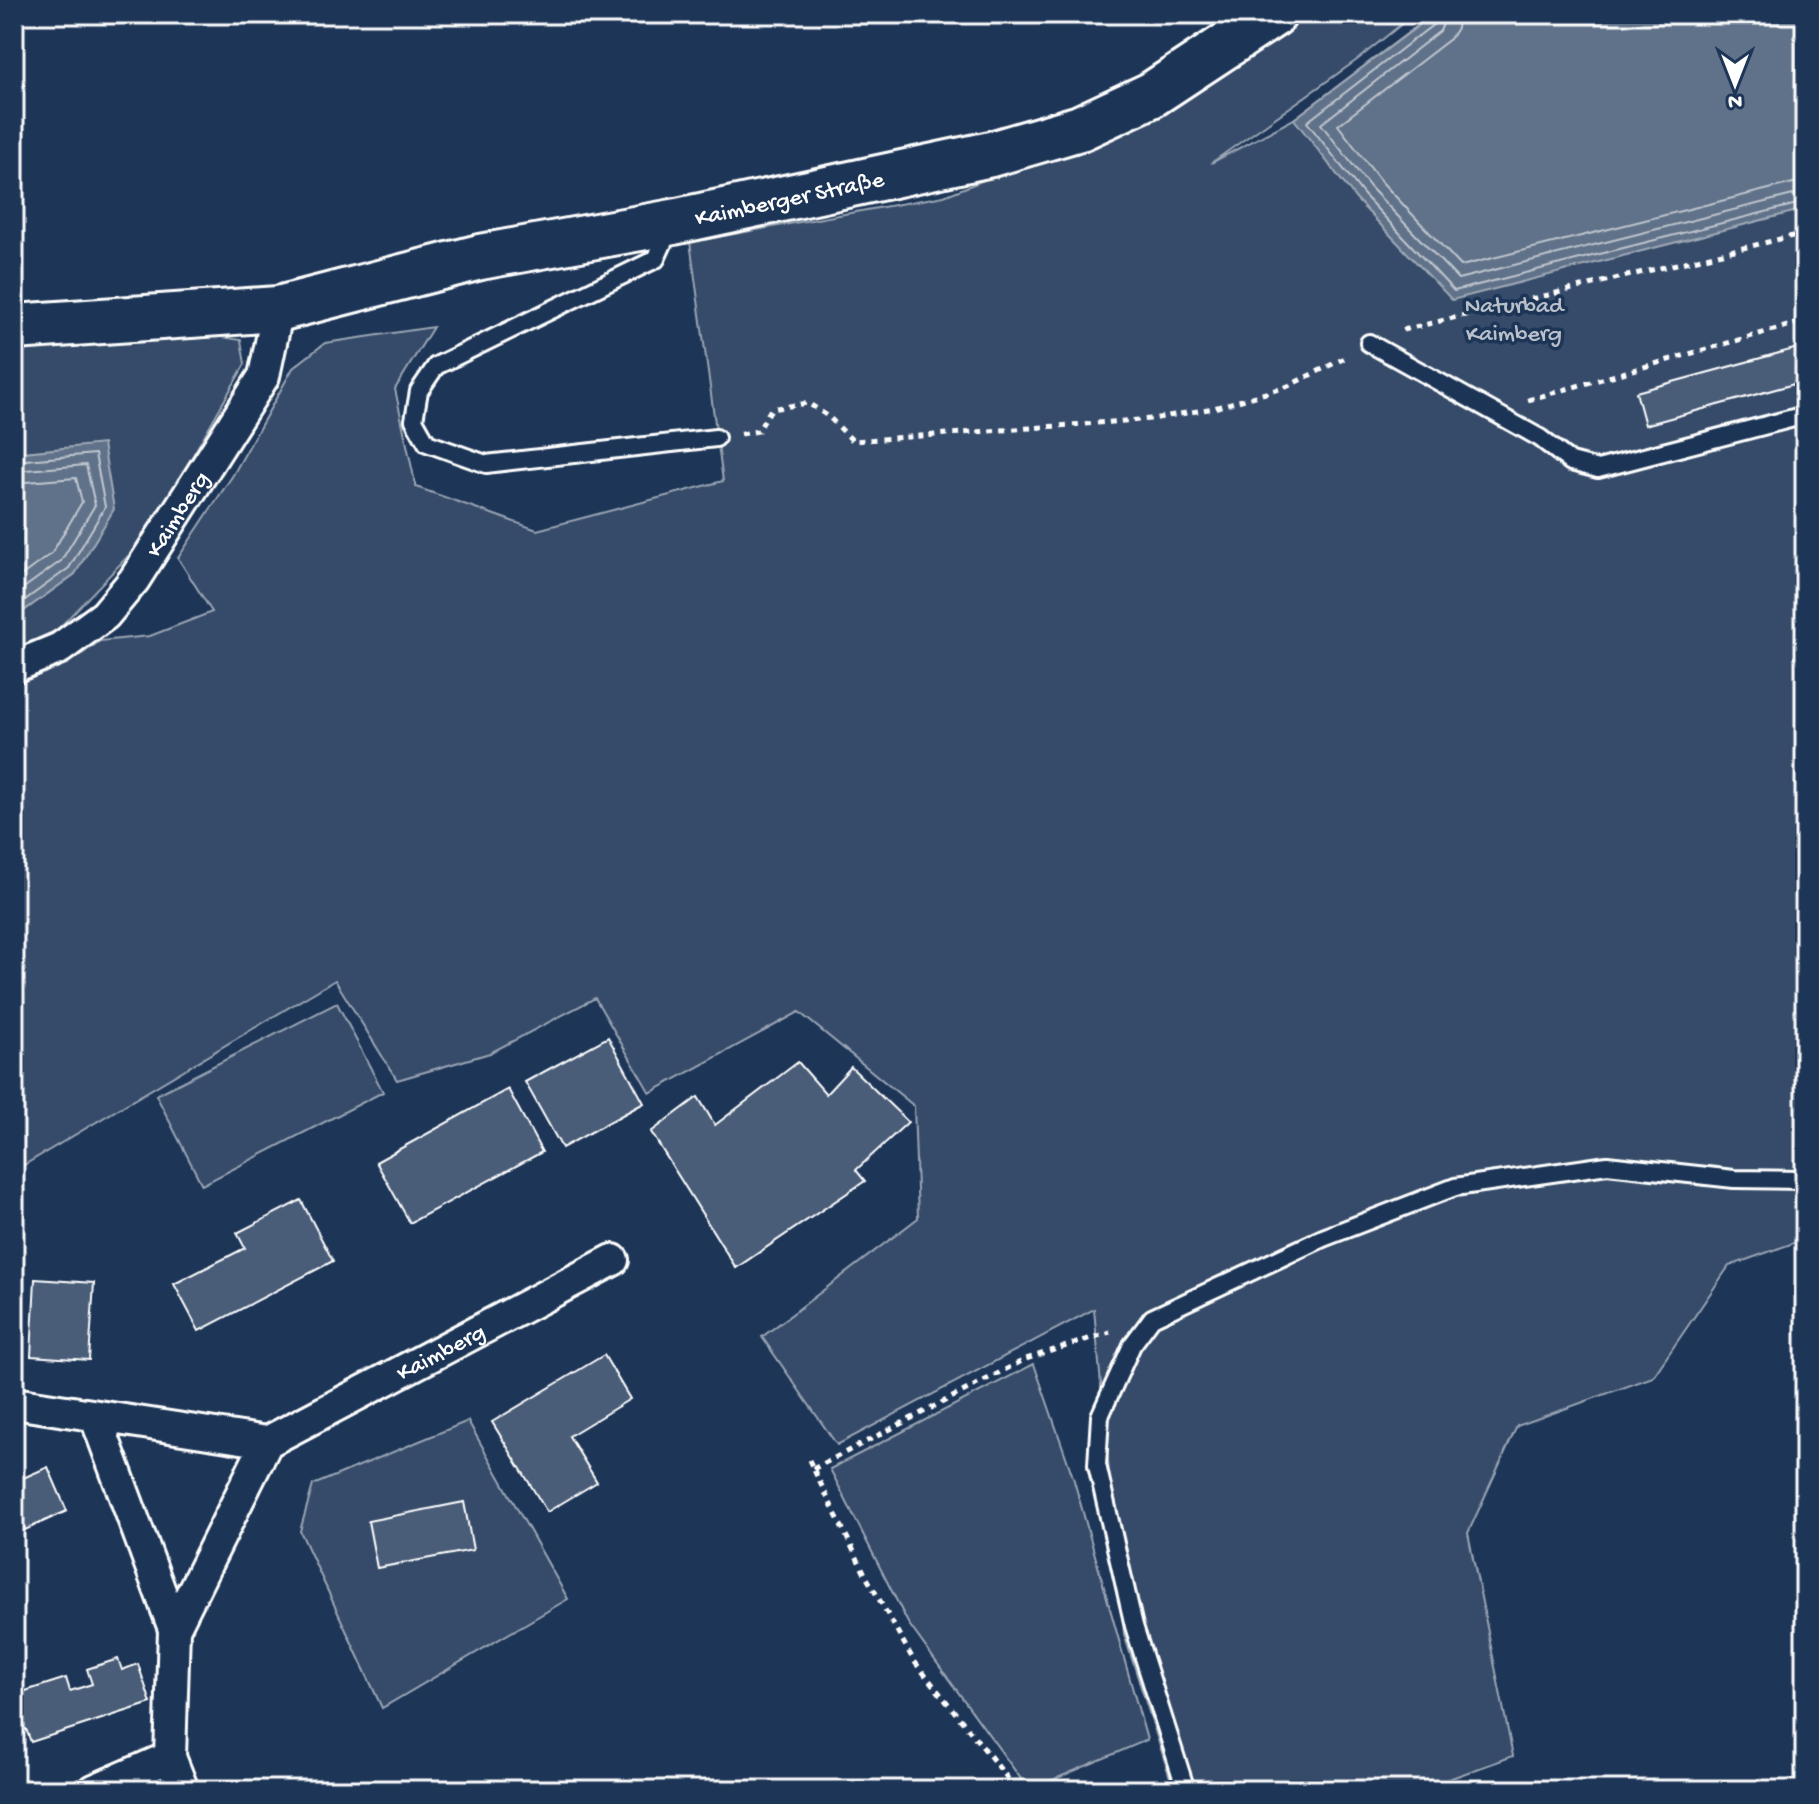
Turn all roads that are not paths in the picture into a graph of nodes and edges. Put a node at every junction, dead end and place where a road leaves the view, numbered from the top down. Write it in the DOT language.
graph roads {
  1 [pos="1274,14"];
  2 [pos="673,222"];
  3 [pos="278,309"];
  4 [pos="14,327"];
  5 [pos="1369,343"];
  6 [pos="1805,415"];
  7 [pos="716,438"];
  8 [pos="14,667"];
  9 [pos="1805,1180"];
  10 [pos="613,1260"];
  11 [pos="14,1403"];
  12 [pos="96,1418"];
  13 [pos="267,1442"];
  14 [pos="174,1629"];
  15 [pos="170,1757"];
  16 [pos="94,1790"];
  17 [pos="183,1790"];
  18 [pos="1186,1790"];
  1 -- 2 [label="main road, Kaimberger Straße"];
  2 -- 3 [label="main road, Kaimberger Straße"];
  2 -- 7 [label="lane"];
  3 -- 4 [label="main road, Kaimberger Straße"];
  3 -- 8 [label="street, Kaimberg"];
  5 -- 6 [label="lane"];
  9 -- 18 [label="lane"];
  10 -- 13 [label="street, Kaimberg"];
  11 -- 12 [label="street"];
  12 -- 13 [label="street"];
  12 -- 14 [label="street"];
  13 -- 14 [label="street"];
  14 -- 15 [label="street"];
  15 -- 16 [label="street"];
  15 -- 17 [label="street"];
}
